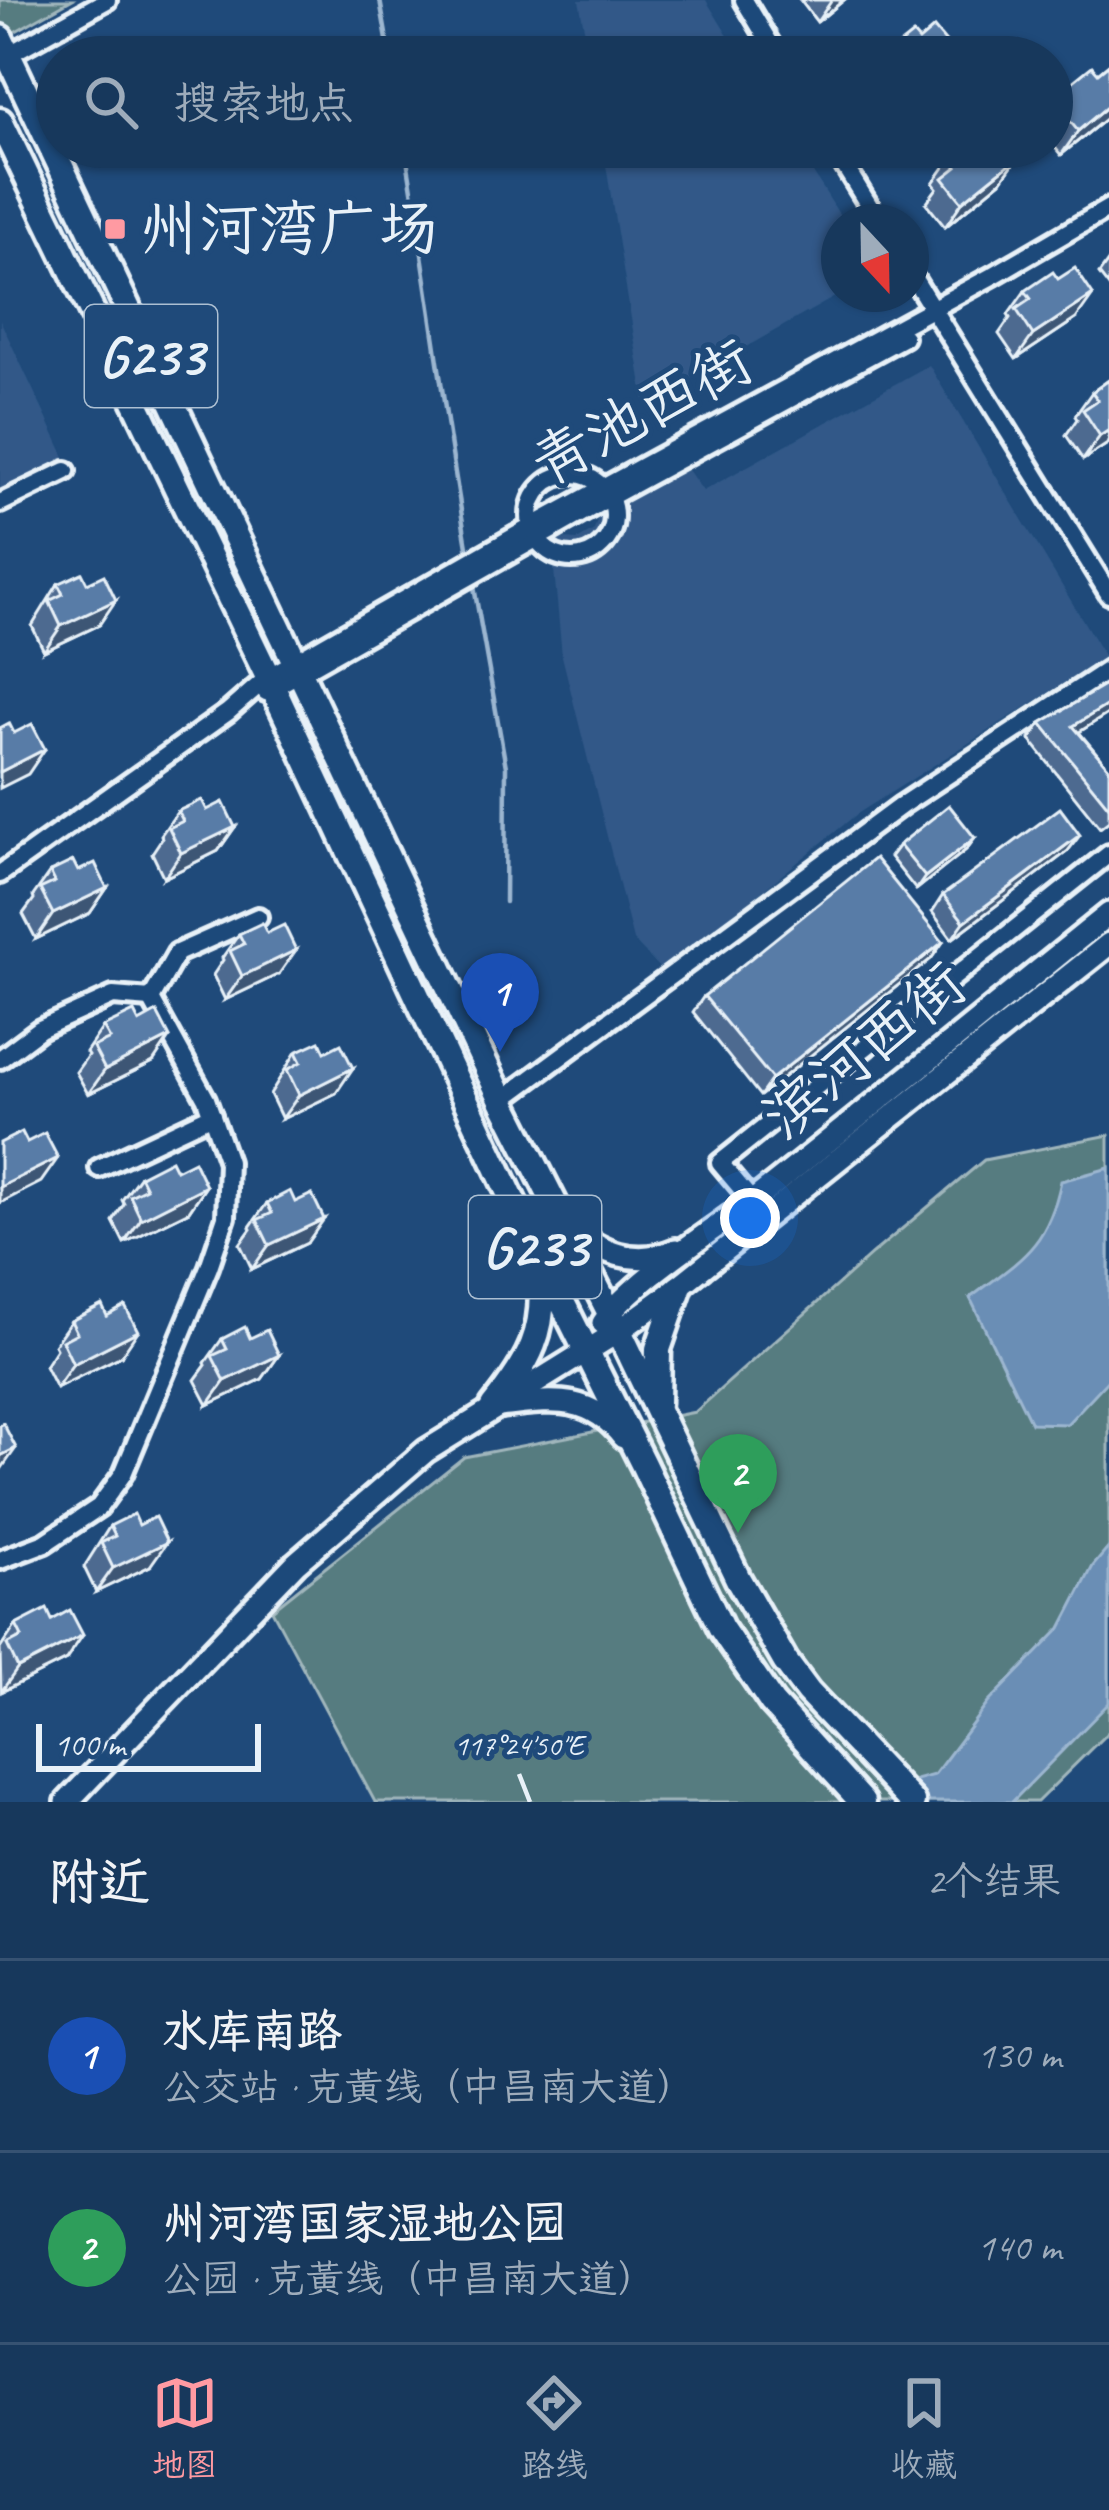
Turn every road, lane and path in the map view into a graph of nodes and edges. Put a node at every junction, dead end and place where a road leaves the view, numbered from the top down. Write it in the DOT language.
graph roads {
  1 [pos="107,0"];
  2 [pos="744,0"];
  3 [pos="765,36"];
  4 [pos="4,47"];
  5 [pos="36,114"];
  6 [pos="0,121"];
  7 [pos="61,168"];
  8 [pos="846,168"];
  9 [pos="868,204"];
  10 [pos="1109,208"];
  11 [pos="1109,220"];
  12 [pos="929,304"];
  13 [pos="935,314"];
  14 [pos="66,471"];
  15 [pos="606,492"];
  16 [pos="0,503"];
  17 [pos="534,532"];
  18 [pos="1109,594"];
  19 [pos="298,667"];
  20 [pos="1109,669"];
  21 [pos="270,683"];
  22 [pos="1109,854"];
  23 [pos="0,874"];
  24 [pos="1109,914"];
  25 [pos="258,917"];
  26 [pos="1109,944"];
  27 [pos="151,999"];
  28 [pos="0,1059"];
  29 [pos="502,1100"];
  30 [pos="212,1115"];
  31 [pos="99,1168"];
  32 [pos="752,1201"];
  33 [pos="564,1225"];
  34 [pos="531,1240"];
  35 [pos="699,1241"];
  36 [pos="679,1288"];
  37 [pos="614,1322"];
  38 [pos="586,1349"];
  39 [pos="493,1407"];
  40 [pos="657,1412"];
  41 [pos="643,1464"];
  42 [pos="0,1560"];
  43 [pos="855,1795"];
  44 [pos="67,1802"];
  45 [pos="912,1802"];
  1 -- 4 [label="street"];
  2 -- 3 [label="street"];
  4 -- 5 [label="highway, G233"];
  6 -- 21 [label="highway, G233"];
  7 -- 19 [label="highway, G233"];
  8 -- 9 [label="street"];
  10 -- 13 [label="street, 青池西街"];
  11 -- 13 [label="street, 青池西街"];
  12 -- 13 [label="street"];
  13 -- 15 [label="street, 青池西街"];
  13 -- 18 [label="street"];
  14 -- 16 [label="street"];
  15 -- 17 [label="street, 青池西街"];
  15 -- 17 [label="street"];
  15 -- 17 [label="street"];
  17 -- 19 [label="street, 青池西街"];
  19 -- 21 [label="street, 青池西街"];
  19 -- 29 [label="highway, G233"];
  20 -- 29 [label="street"];
  21 -- 23 [label="street, 青池西街"];
  21 -- 34 [label="highway, G233"];
  22 -- 32 [label="street"];
  24 -- 32 [label="main road, 滨河西街"];
  25 -- 27 [label="street"];
  26 -- 36 [label="main road, 滨河西街"];
  27 -- 28 [label="street"];
  27 -- 30 [label="street"];
  29 -- 33 [label="highway, G233"];
  30 -- 31 [label="street"];
  30 -- 42 [label="street"];
  32 -- 35 [label="main road, 滨河西街"];
  33 -- 35 [label="main road"];
  33 -- 37 [label="highway, G233"];
  34 -- 38 [label="highway, G233"];
  34 -- 39 [label="highway"];
  35 -- 37 [label="main road, 滨河西街"];
  36 -- 37 [label="main road, 滨河西街"];
  36 -- 40 [label="highway"];
  37 -- 38 [label="main road, 滨河西街"];
  37 -- 40 [label="highway, G233"];
  38 -- 39 [label="main road"];
  38 -- 41 [label="highway, G233"];
  39 -- 41 [label="main road"];
  39 -- 44 [label="main road"];
  40 -- 45 [label="highway, G233"];
  41 -- 43 [label="highway, G233"];
}
